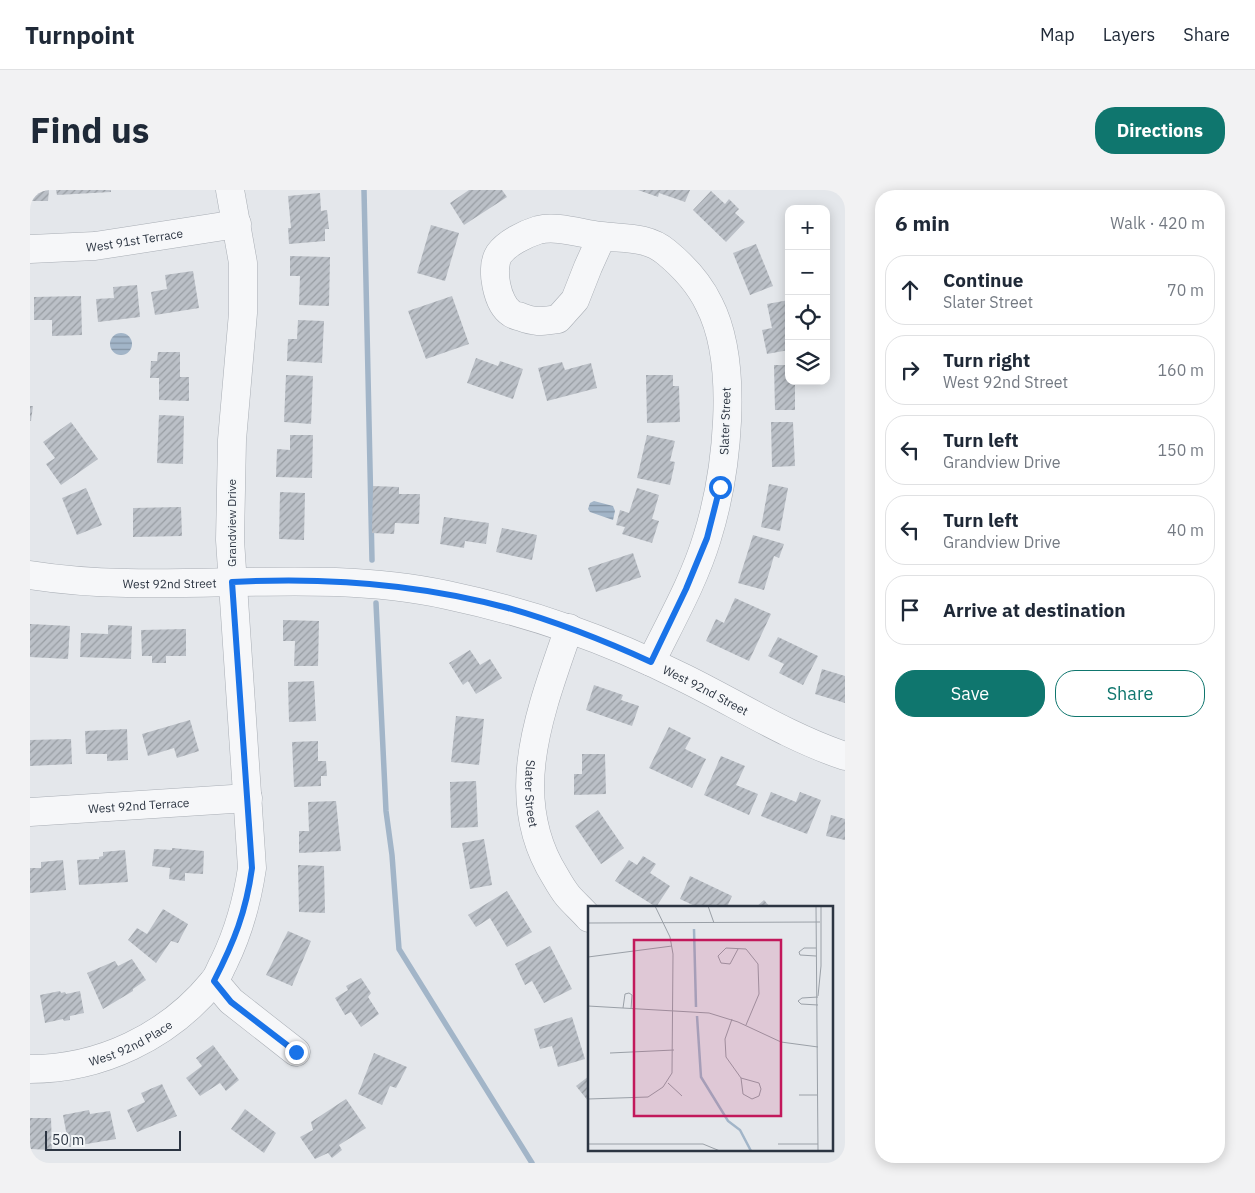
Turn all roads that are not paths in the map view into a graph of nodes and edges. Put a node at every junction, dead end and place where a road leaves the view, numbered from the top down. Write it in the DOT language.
graph roads {
  1 [pos="230,190"];
  2 [pos="237,224"];
  3 [pos="602,236"];
  4 [pos="30,249"];
  5 [pos="30,575"];
  6 [pos="232,582"];
  7 [pos="569,628"];
  8 [pos="651,662"];
  9 [pos="845,756"];
  10 [pos="248,798"];
  11 [pos="30,812"];
  12 [pos="588,917"];
  13 [pos="214,981"];
  14 [pos="296,1052"];
  15 [pos="30,1069"];
  1 -- 2 [label="street, Grandview Drive"];
  2 -- 4 [label="street, West 91st Terrace"];
  2 -- 6 [label="street, Grandview Drive"];
  3 -- 8 [label="street, Slater Street"];
  5 -- 6 [label="street, West 92nd Street"];
  6 -- 7 [label="street, West 92nd Street"];
  6 -- 10 [label="street, Grandview Drive"];
  7 -- 8 [label="street, West 92nd Street"];
  7 -- 12 [label="street, Slater Street"];
  8 -- 9 [label="street, West 92nd Street"];
  10 -- 11 [label="street, West 92nd Terrace"];
  10 -- 13 [label="street, Grandview Drive"];
  13 -- 14 [label="street"];
  13 -- 15 [label="street, West 92nd Place"];
}
